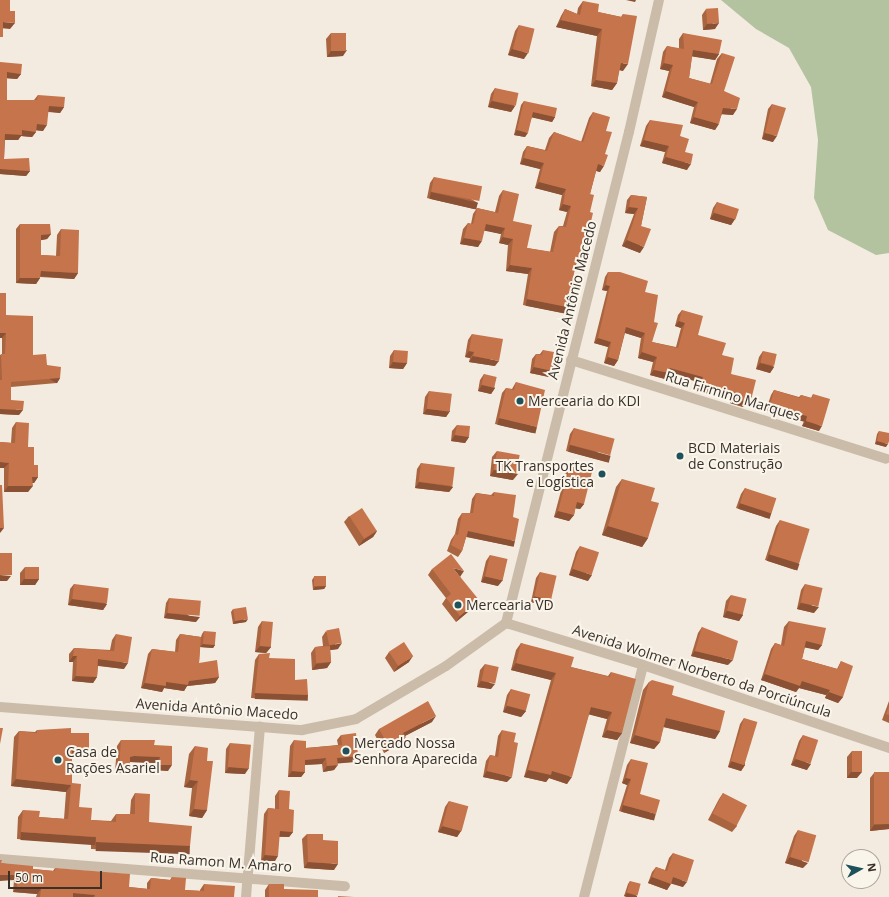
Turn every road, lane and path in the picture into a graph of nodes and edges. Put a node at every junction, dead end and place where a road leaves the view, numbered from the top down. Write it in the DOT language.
graph roads {
  1 [pos="659,0"];
  2 [pos="571,360"];
  3 [pos="886,459"];
  4 [pos="506,623"];
  5 [pos="643,665"];
  6 [pos="0,707"];
  7 [pos="260,726"];
  8 [pos="889,748"];
  9 [pos="0,859"];
  10 [pos="247,878"];
  11 [pos="345,886"];
  12 [pos="246,897"];
  13 [pos="584,897"];
  1 -- 2 [label="street, Avenida Antônio Macedo"];
  2 -- 3 [label="street, Rua Firmino Marques"];
  2 -- 4 [label="street, Avenida Antônio Macedo"];
  4 -- 5 [label="street, Avenida Wolmer Norberto da Porciúncula"];
  4 -- 7 [label="street, Avenida Antônio Macedo"];
  5 -- 8 [label="street, Avenida Wolmer Norberto da Porciúncula"];
  5 -- 13 [label="street"];
  6 -- 7 [label="street, Avenida Antônio Macedo"];
  7 -- 10 [label="street"];
  9 -- 10 [label="street, Rua Ramon M. Amaro"];
  10 -- 11 [label="street, Rua Ramon M. Amaro"];
  10 -- 12 [label="street"];
}
